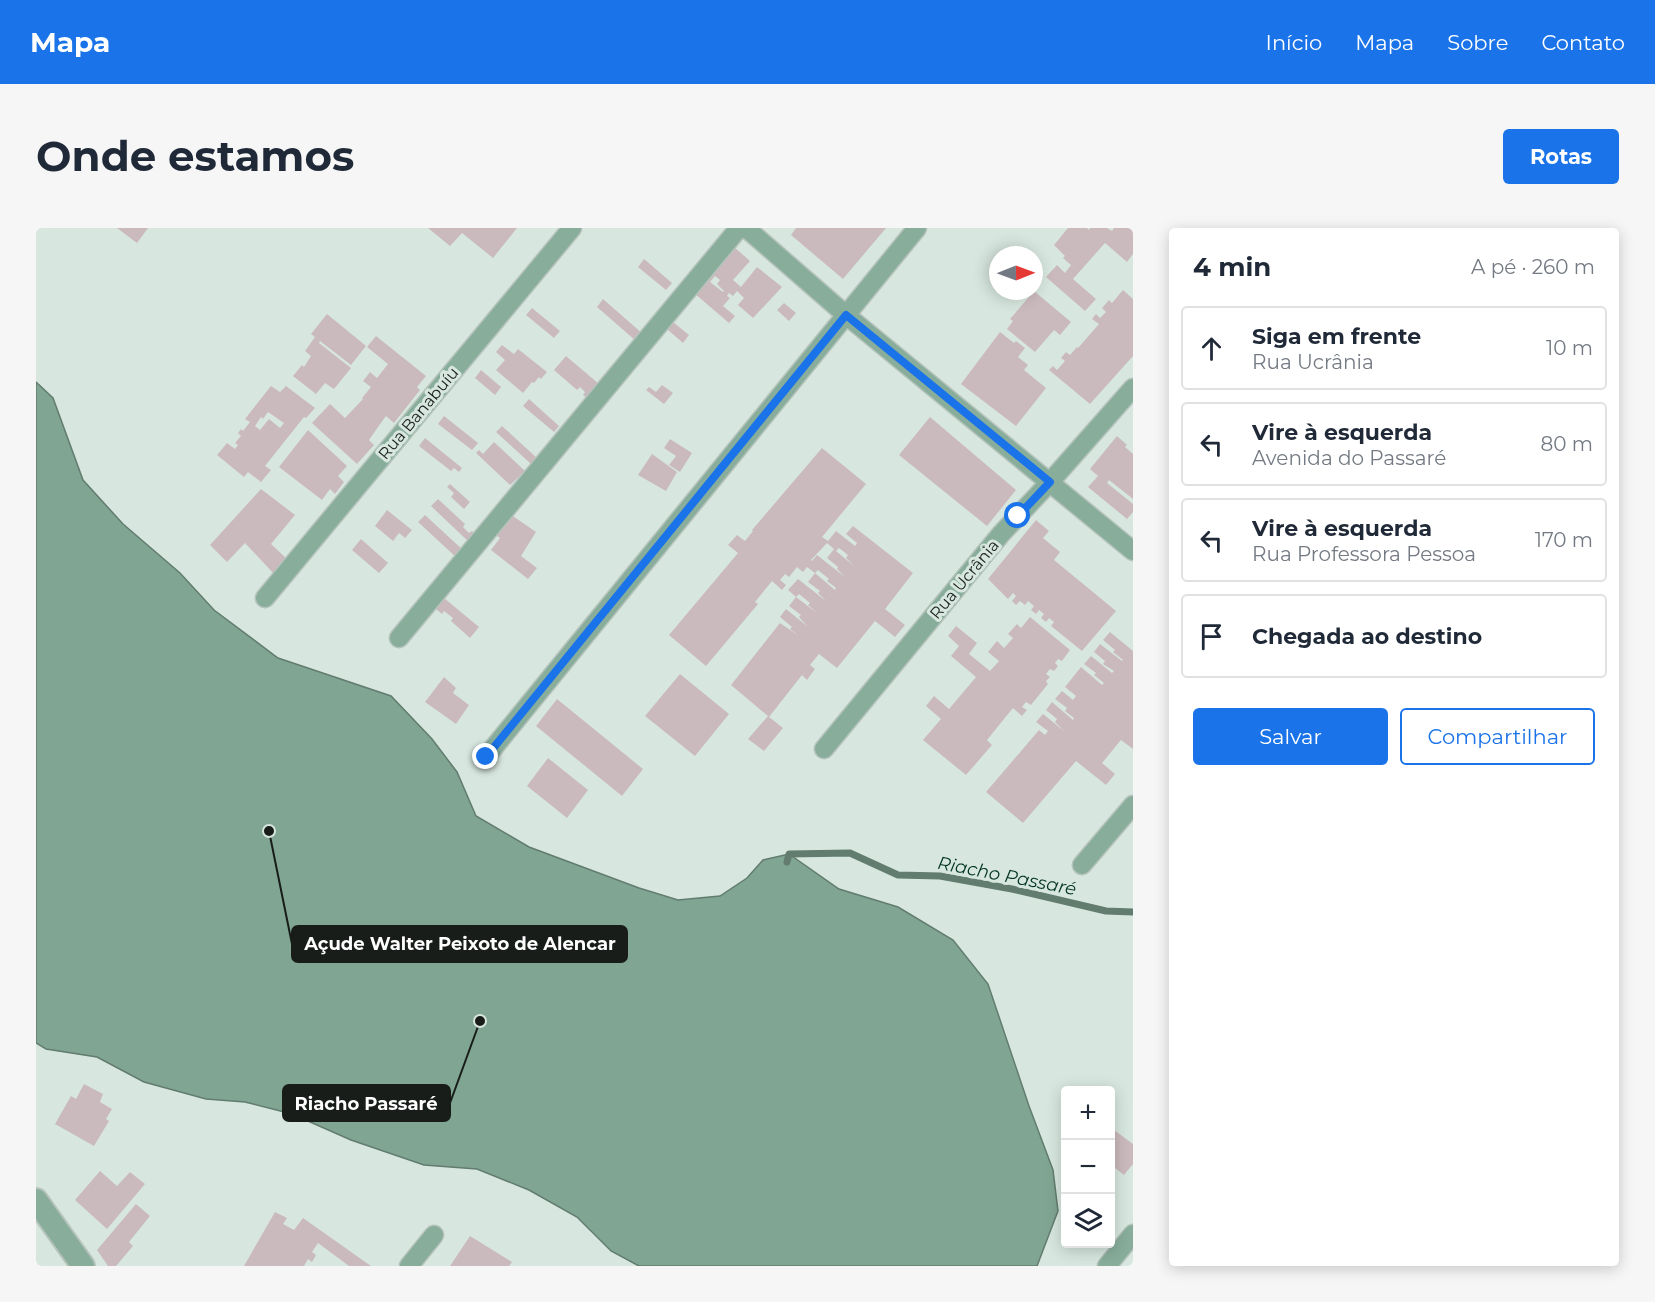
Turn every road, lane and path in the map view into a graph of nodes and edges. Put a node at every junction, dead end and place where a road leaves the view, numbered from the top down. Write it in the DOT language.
graph roads {
  1 [pos="572,228"];
  2 [pos="739,228"];
  3 [pos="746,228"];
  4 [pos="917,228"];
  5 [pos="846,315"];
  6 [pos="1133,388"];
  7 [pos="1050,482"];
  8 [pos="1133,551"];
  9 [pos="265,598"];
  10 [pos="399,638"];
  11 [pos="824,749"];
  12 [pos="486,757"];
  13 [pos="1133,805"];
  14 [pos="1082,865"];
  15 [pos="36,1200"];
  16 [pos="1133,1234"];
  17 [pos="434,1235"];
  18 [pos="1117,1262"];
  19 [pos="83,1266"];
  20 [pos="409,1266"];
  1 -- 9 [label="street, Rua Banabuíu"];
  2 -- 10 [label="street"];
  3 -- 5 [label="street"];
  4 -- 5 [label="street"];
  5 -- 7 [label="street"];
  5 -- 12 [label="street"];
  6 -- 7 [label="street, Rua Ucrânia"];
  7 -- 8 [label="street"];
  7 -- 11 [label="street, Rua Ucrânia"];
  13 -- 14 [label="street"];
  15 -- 19 [label="street"];
  16 -- 18 [label="street"];
  17 -- 20 [label="street"];
}
